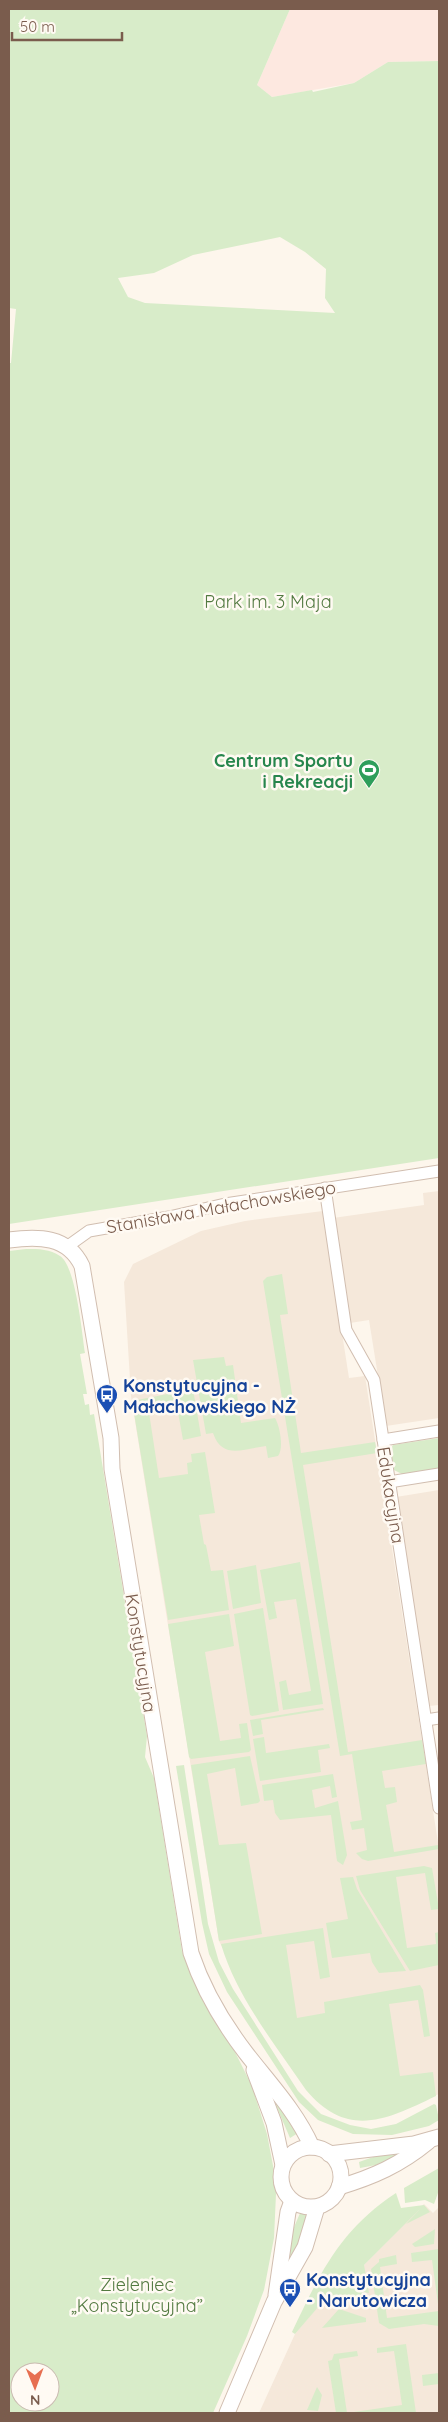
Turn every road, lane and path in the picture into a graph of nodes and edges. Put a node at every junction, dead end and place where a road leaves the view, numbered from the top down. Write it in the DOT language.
graph roads {
  1 [pos="439,1170"];
  2 [pos="325,1188"];
  3 [pos="9,1240"];
  4 [pos="68,1246"];
  5 [pos="439,1432"];
  6 [pos="383,1440"];
  7 [pos="439,1474"];
  8 [pos="388,1482"];
  9 [pos="439,1718"];
  10 [pos="426,1720"];
  11 [pos="436,1769"];
  12 [pos="439,1808"];
  13 [pos="246,2053"];
  14 [pos="434,2139"];
  15 [pos="312,2147"];
  16 [pos="329,2154"];
  17 [pos="283,2165"];
  18 [pos="339,2187"];
  19 [pos="292,2201"];
  20 [pos="317,2207"];
  21 [pos="274,2302"];
  22 [pos="226,2413"];
  1 -- 2 [label="street, Stanisława Małachowskiego"];
  2 -- 4 [label="street, Stanisława Małachowskiego"];
  2 -- 6 [label="street, Edukacyjna"];
  3 -- 4 [label="street"];
  4 -- 13 [label="street, Konstytucyjna"];
  5 -- 6 [label="street"];
  6 -- 8 [label="street, Edukacyjna"];
  7 -- 8 [label="street"];
  8 -- 10 [label="street, Edukacyjna"];
  9 -- 10 [label="street"];
  10 -- 11 [label="street, Edukacyjna"];
  11 -- 12 [label="street, Edukacyjna"];
  13 -- 15 [label="street, Konstytucyjna"];
  13 -- 17 [label="street, Konstytucyjna"];
  14 -- 16 [label="street"];
  14 -- 18 [label="street"];
  15 -- 16 [label="street"];
  15 -- 17 [label="street"];
  16 -- 18 [label="street"];
  17 -- 19 [label="street"];
  18 -- 20 [label="street"];
  19 -- 20 [label="street"];
  19 -- 21 [label="street"];
  20 -- 21 [label="street"];
  21 -- 22 [label="street"];
}
